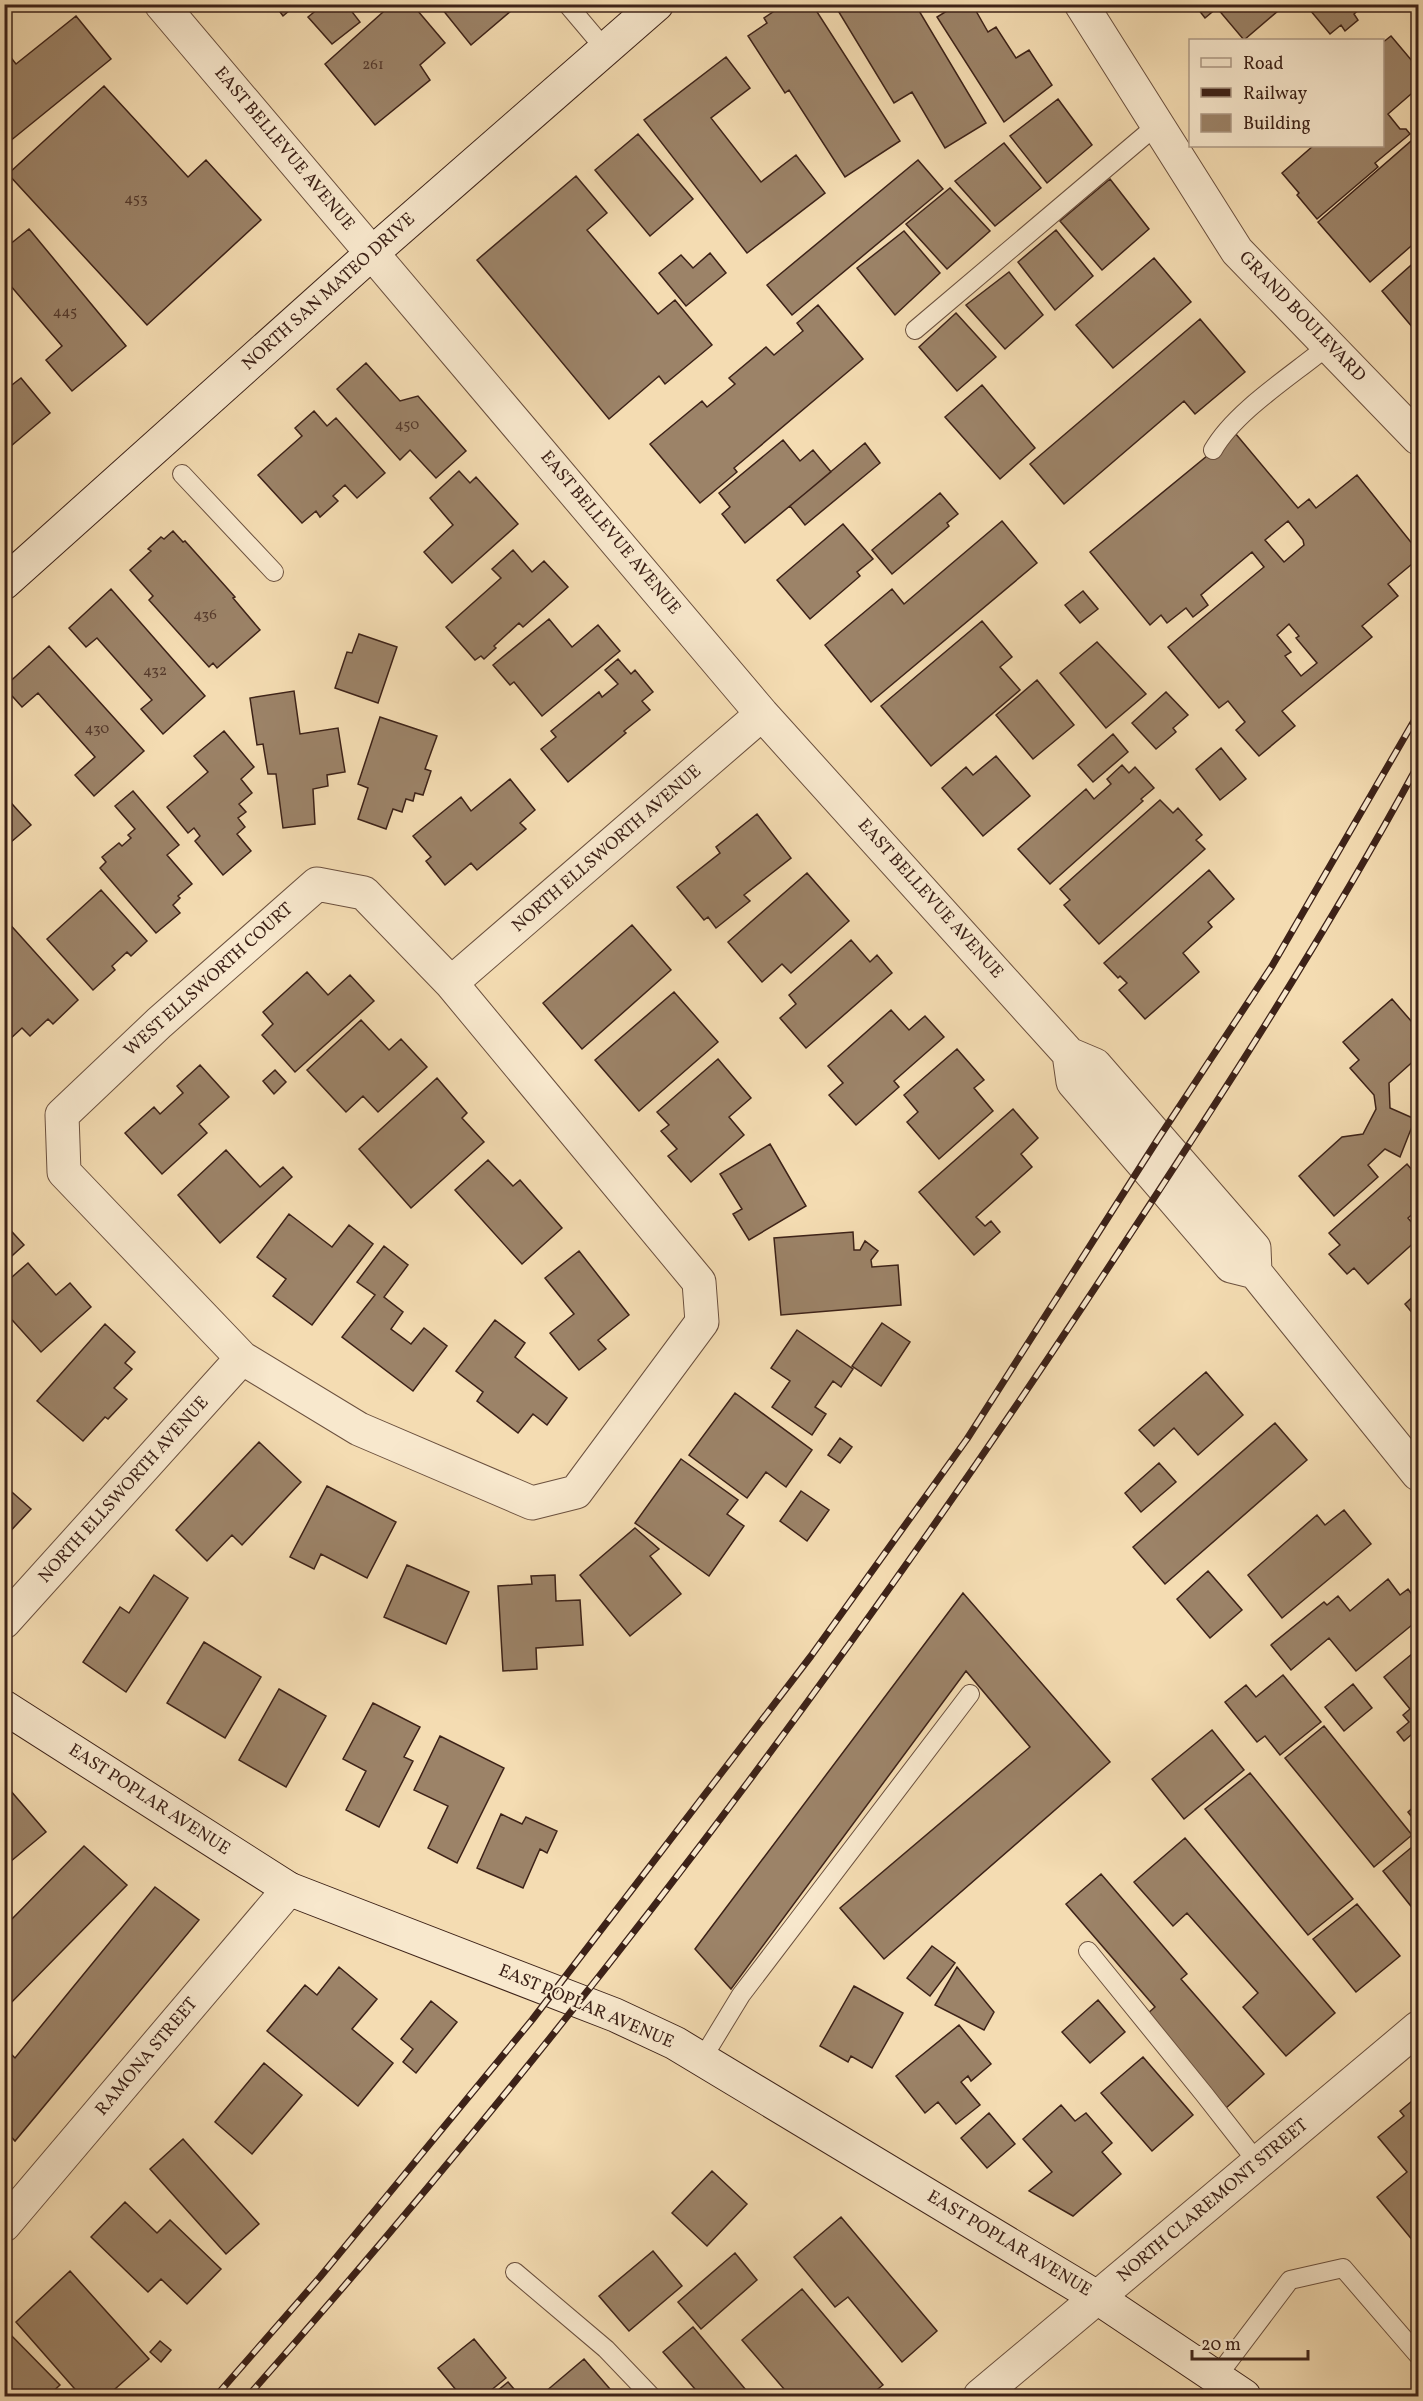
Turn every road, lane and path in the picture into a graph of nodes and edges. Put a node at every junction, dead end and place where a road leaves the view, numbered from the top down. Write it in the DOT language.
graph roads {
  1 [pos="161,4"];
  2 [pos="567,4"];
  3 [pos="657,4"];
  4 [pos="1081,4"];
  5 [pos="605,49"];
  6 [pos="1157,125"];
  7 [pos="372,253"];
  8 [pos="915,330"];
  9 [pos="1329,345"];
  10 [pos="1419,438"];
  11 [pos="1213,450"];
  12 [pos="182,474"];
  13 [pos="274,572"];
  14 [pos="4,582"];
  15 [pos="762,714"];
  16 [pos="451,983"];
  17 [pos="242,1358"];
  18 [pos="1419,1474"];
  19 [pos="4,1622"];
  20 [pos="970,1694"];
  21 [pos="4,1707"];
  22 [pos="288,1889"];
  23 [pos="1088,1951"];
  24 [pos="1419,2028"];
  25 [pos="702,2060"];
  26 [pos="1258,2163"];
  27 [pos="4,2224"];
  28 [pos="515,2272"];
  29 [pos="1098,2298"];
  30 [pos="1419,2355"];
  31 [pos="1216,2378"];
  32 [pos="651,2397"];
  33 [pos="980,2397"];
  34 [pos="1244,2397"];
  1 -- 7 [label="street, EAST BELLEVUE AVENUE"];
  2 -- 5 [label="lane"];
  3 -- 5 [label="street, NORTH SAN MATEO DRIVE"];
  4 -- 6 [label="street, GRAND BOULEVARD"];
  5 -- 7 [label="street, NORTH SAN MATEO DRIVE"];
  6 -- 8 [label="lane"];
  6 -- 9 [label="street, GRAND BOULEVARD"];
  7 -- 14 [label="street, NORTH SAN MATEO DRIVE"];
  7 -- 15 [label="street, EAST BELLEVUE AVENUE"];
  9 -- 10 [label="street, GRAND BOULEVARD"];
  9 -- 11 [label="lane"];
  12 -- 13 [label="lane"];
  15 -- 16 [label="street, NORTH ELLSWORTH AVENUE"];
  15 -- 18 [label="street, EAST BELLEVUE AVENUE"];
  16 -- 17 [label="street, WEST ELLSWORTH COURT"];
  16 -- 17 [label="street, WEST ELLSWORTH COURT"];
  17 -- 19 [label="street, NORTH ELLSWORTH AVENUE"];
  20 -- 25 [label="lane"];
  21 -- 22 [label="street, EAST POPLAR AVENUE"];
  22 -- 25 [label="street, EAST POPLAR AVENUE"];
  22 -- 27 [label="street, RAMONA STREET"];
  23 -- 26 [label="lane"];
  24 -- 26 [label="street, NORTH CLAREMONT STREET"];
  25 -- 29 [label="street, EAST POPLAR AVENUE"];
  26 -- 29 [label="street, NORTH CLAREMONT STREET"];
  28 -- 32 [label="lane"];
  29 -- 31 [label="street, EAST POPLAR AVENUE"];
  29 -- 33 [label="street, NORTH CLAREMONT STREET"];
  30 -- 31 [label="lane"];
  31 -- 34 [label="street, EAST POPLAR AVENUE"];
}
